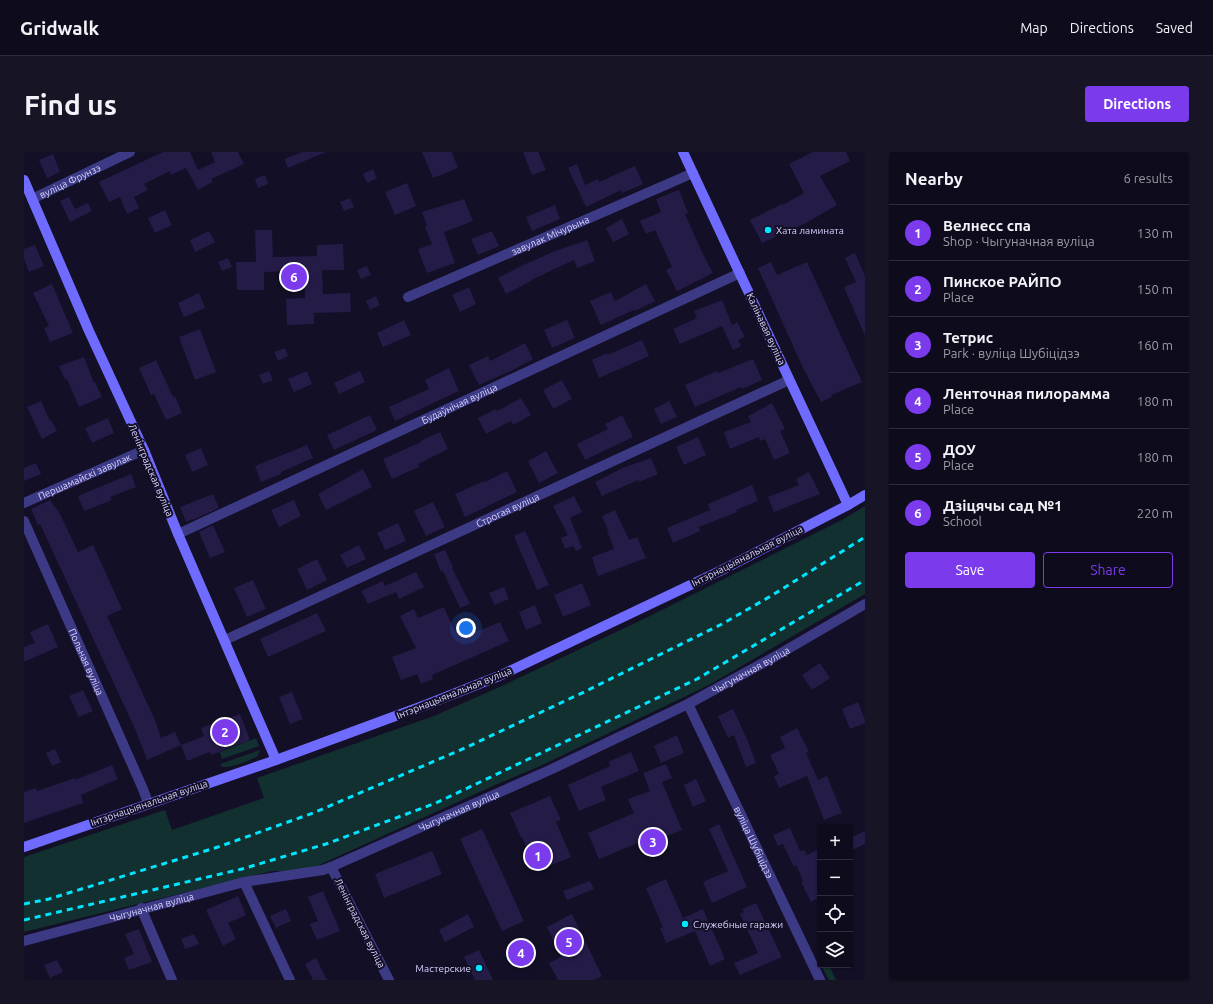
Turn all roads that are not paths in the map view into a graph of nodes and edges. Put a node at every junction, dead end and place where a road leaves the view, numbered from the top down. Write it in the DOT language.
graph roads {
  1 [pos="130,152"];
  2 [pos="683,152"];
  3 [pos="693,173"];
  4 [pos="24,180"];
  5 [pos="32,199"];
  6 [pos="740,273"];
  7 [pos="408,297"];
  8 [pos="790,380"];
  9 [pos="144,450"];
  10 [pos="865,495"];
  11 [pos="24,503"];
  12 [pos="848,505"];
  13 [pos="24,521"];
  14 [pos="178,534"];
  15 [pos="865,604"];
  16 [pos="225,640"];
  17 [pos="688,704"];
  18 [pos="276,760"];
  19 [pos="148,803"];
  20 [pos="24,847"];
  21 [pos="331,867"];
  22 [pos="244,882"];
  23 [pos="141,908"];
  24 [pos="24,941"];
  25 [pos="172,980"];
  26 [pos="290,980"];
  27 [pos="389,980"];
  28 [pos="820,980"];
  1 -- 5 [label="street, вуліца Фрунзэ"];
  2 -- 3 [label="street, Калінавая вуліца"];
  3 -- 6 [label="street, Калінавая вуліца"];
  3 -- 7 [label="street, завулак Мічурына"];
  4 -- 5 [label="street, Ленінградская вуліца"];
  5 -- 9 [label="street, Ленінградская вуліца"];
  6 -- 8 [label="street, Калінавая вуліца"];
  6 -- 14 [label="street, Будаўнічая вуліца"];
  8 -- 12 [label="street, Калінавая вуліца"];
  8 -- 16 [label="street, Строгая вуліца"];
  9 -- 11 [label="street, Першамайскі завулак"];
  9 -- 14 [label="street, Ленінградская вуліца"];
  10 -- 12 [label="street, Інтэрнацыянальная вуліца"];
  12 -- 18 [label="street, Інтэрнацыянальная вуліца"];
  13 -- 19 [label="street, Польная вуліца"];
  14 -- 16 [label="street, Ленінградская вуліца"];
  15 -- 17 [label="street, Чыгуначная вуліца"];
  16 -- 18 [label="street, Ленінградская вуліца"];
  17 -- 21 [label="street, Чыгуначная вуліца"];
  17 -- 28 [label="street, вуліца Шубіцідзэ"];
  18 -- 19 [label="street, Інтэрнацыянальная вуліца"];
  19 -- 20 [label="street, Інтэрнацыянальная вуліца"];
  21 -- 22 [label="street, Чыгуначная вуліца"];
  21 -- 27 [label="street, Ленінградская вуліца"];
  22 -- 23 [label="street, Чыгуначная вуліца"];
  22 -- 26 [label="street"];
  23 -- 24 [label="street, Чыгуначная вуліца"];
  23 -- 25 [label="street"];
}
